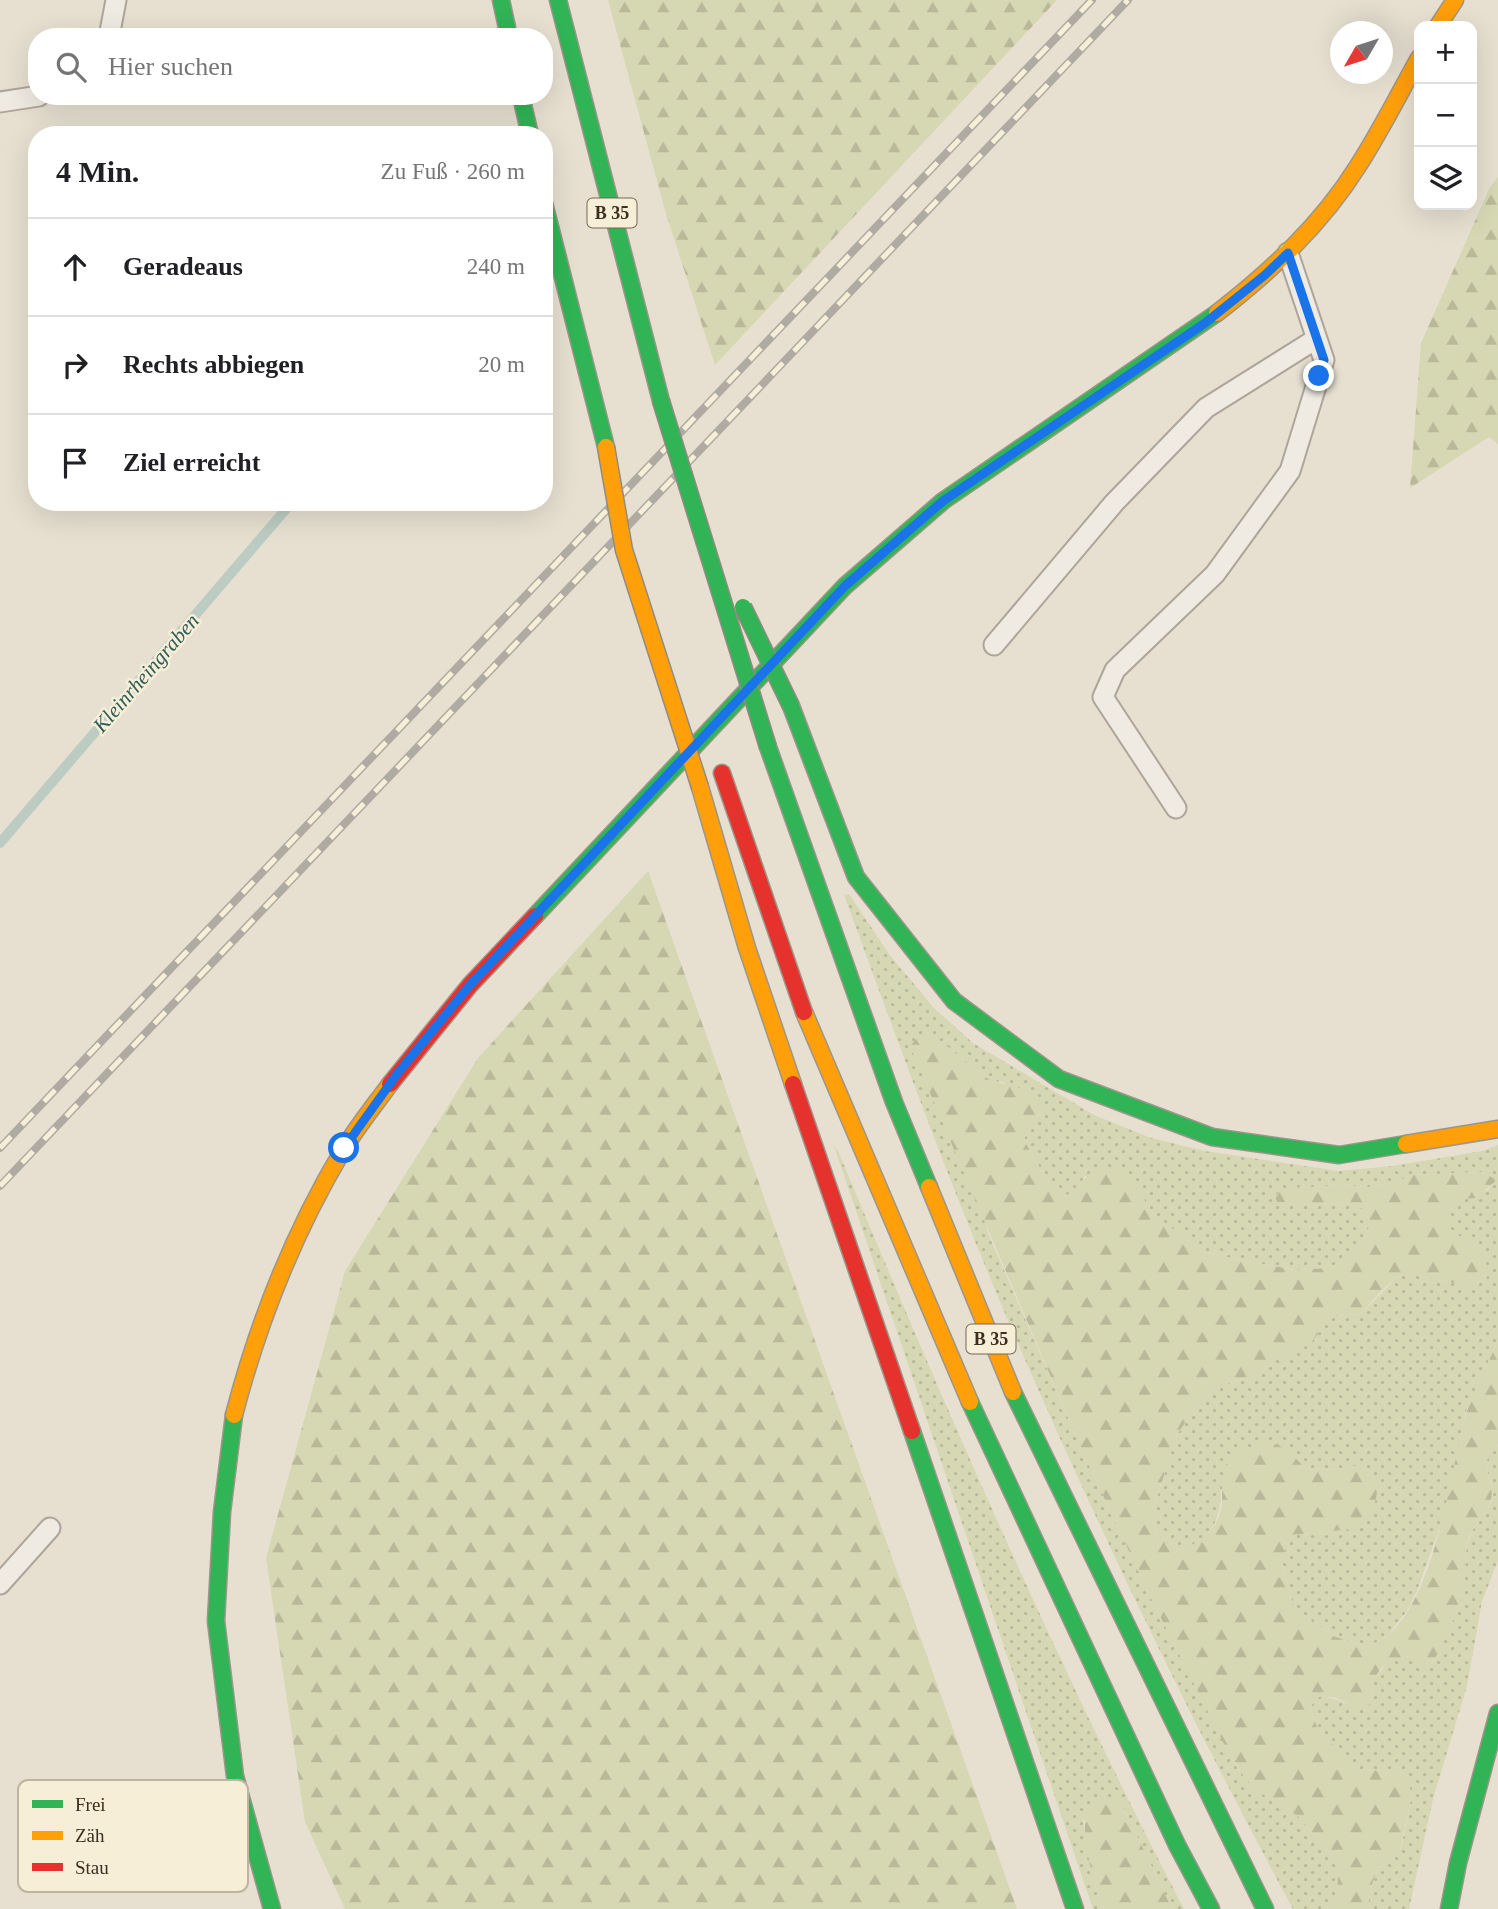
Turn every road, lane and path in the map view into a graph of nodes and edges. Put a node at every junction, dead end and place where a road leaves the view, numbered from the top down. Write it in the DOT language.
graph roads {
  1 [pos="116,0"];
  2 [pos="501,0"];
  3 [pos="558,0"];
  4 [pos="1455,0"];
  5 [pos="1441,21"];
  6 [pos="110,28"];
  7 [pos="507,28"];
  8 [pos="1414,67"];
  9 [pos="28,98"];
  10 [pos="0,102"];
  11 [pos="523,105"];
  12 [pos="528,126"];
  13 [pos="553,238"];
  14 [pos="1288,253"];
  15 [pos="1316,339"];
  16 [pos="606,447"];
  17 [pos="631,504"];
  18 [pos="698,526"];
  19 [pos="994,645"];
  20 [pos="701,708"];
  21 [pos="1176,808"];
  22 [pos="1498,1129"];
  23 [pos="50,1528"];
  24 [pos="0,1584"];
  25 [pos="1498,1713"];
  26 [pos="236,1780"];
  27 [pos="248,1823"];
  28 [pos="272,1909"];
  29 [pos="1075,1909"];
  30 [pos="1211,1909"];
  31 [pos="1265,1909"];
  32 [pos="1449,1909"];
  1 -- 6 [label="lane"];
  2 -- 7 [label="main road"];
  3 -- 18 [label="main road, B 35, bridge"];
  4 -- 5 [label="main road"];
  8 -- 14 [label="main road"];
  9 -- 10 [label="lane"];
  11 -- 12 [label="main road"];
  13 -- 16 [label="main road"];
  14 -- 15 [label="lane"];
  14 -- 26 [label="main road"];
  15 -- 19 [label="lane"];
  15 -- 21 [label="lane"];
  16 -- 17 [label="main road, bridge"];
  16 -- 29 [label="main road, bridge"];
  18 -- 22 [label="main road, bridge"];
  18 -- 31 [label="main road, B 35, bridge"];
  20 -- 30 [label="main road"];
  23 -- 24 [label="lane"];
  25 -- 32 [label="main road"];
  27 -- 28 [label="main road"];
}
